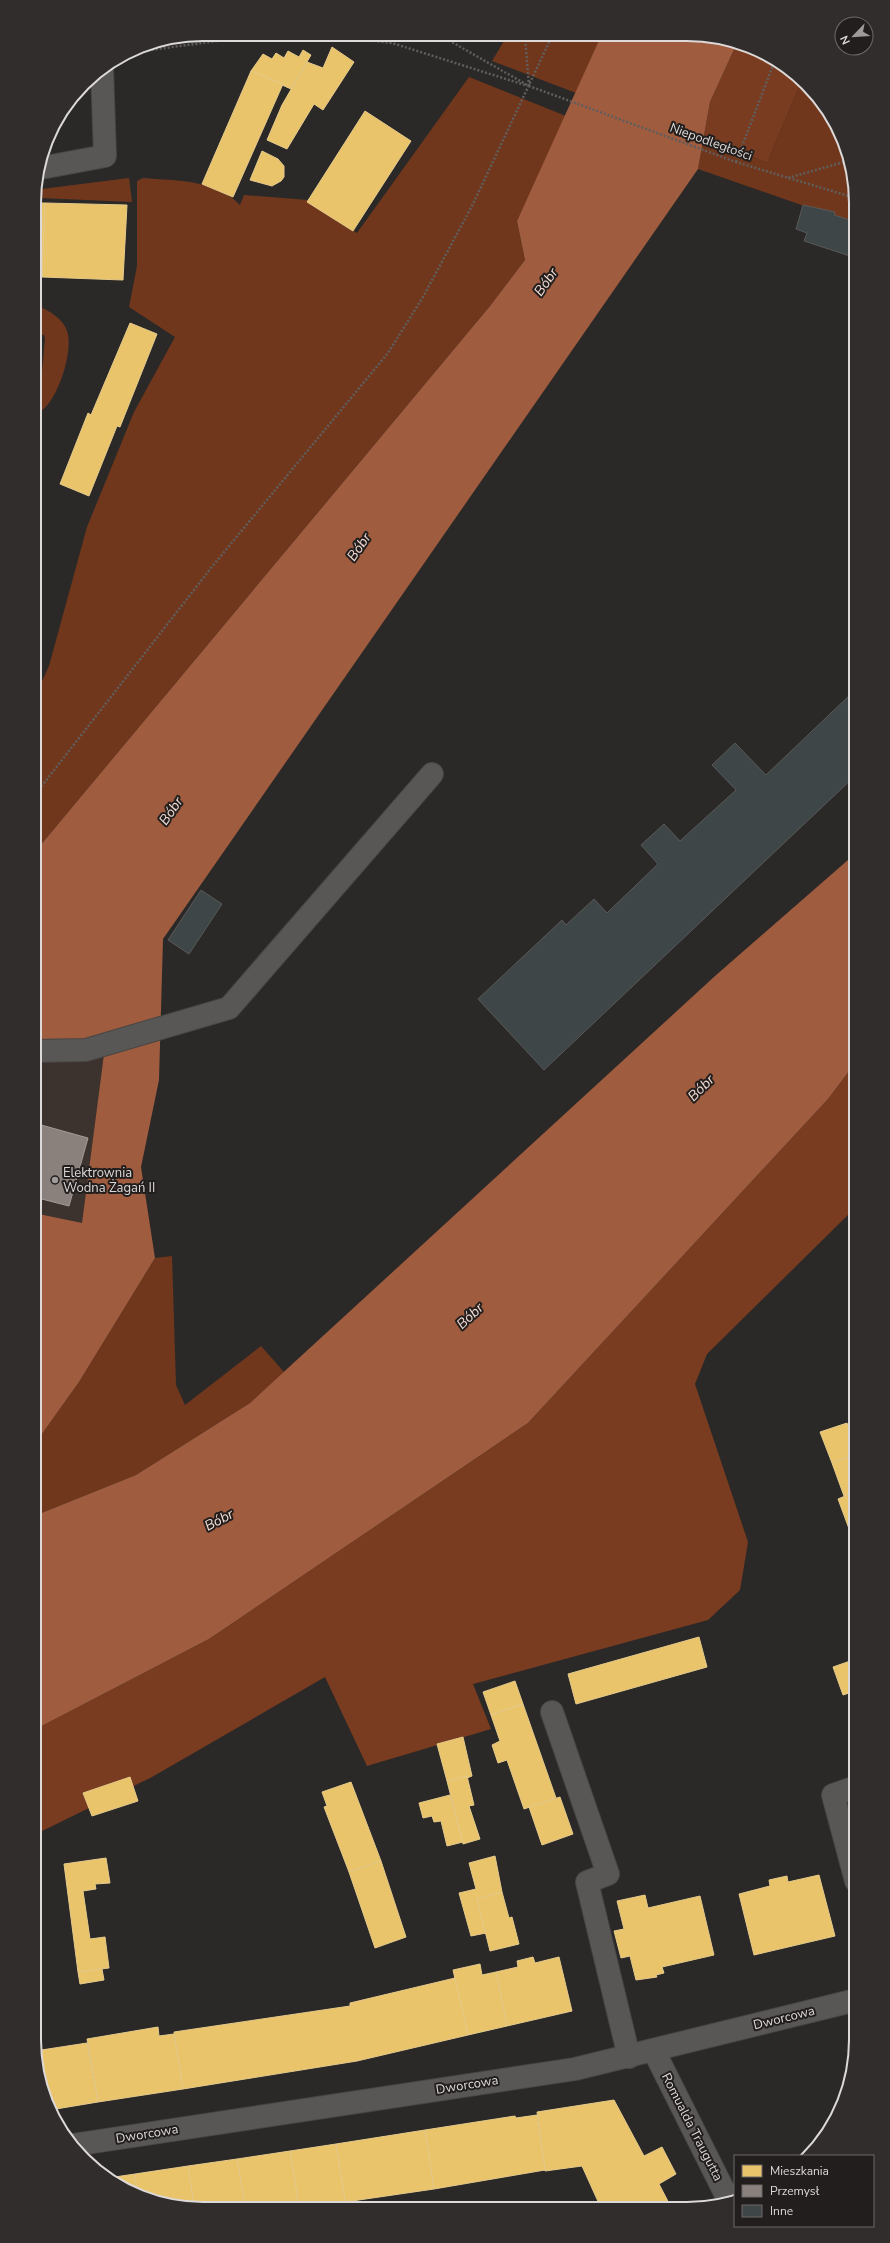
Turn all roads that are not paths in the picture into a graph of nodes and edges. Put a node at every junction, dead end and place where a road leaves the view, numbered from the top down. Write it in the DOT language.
graph roads {
  1 [pos="102,76"];
  2 [pos="45,167"];
  3 [pos="432,774"];
  4 [pos="41,1050"];
  5 [pos="552,1712"];
  6 [pos="849,1790"];
  7 [pos="849,1855"];
  8 [pos="849,2002"];
  9 [pos="654,2051"];
  10 [pos="628,2057"];
  11 [pos="79,2144"];
  12 [pos="726,2197"];
  1 -- 2 [label="street"];
  3 -- 4 [label="street"];
  5 -- 10 [label="street"];
  6 -- 7 [label="street"];
  8 -- 9 [label="street, Dworcowa"];
  9 -- 10 [label="street, Dworcowa"];
  9 -- 12 [label="street, Romualda Traugutta"];
  10 -- 11 [label="street, Dworcowa"];
}
